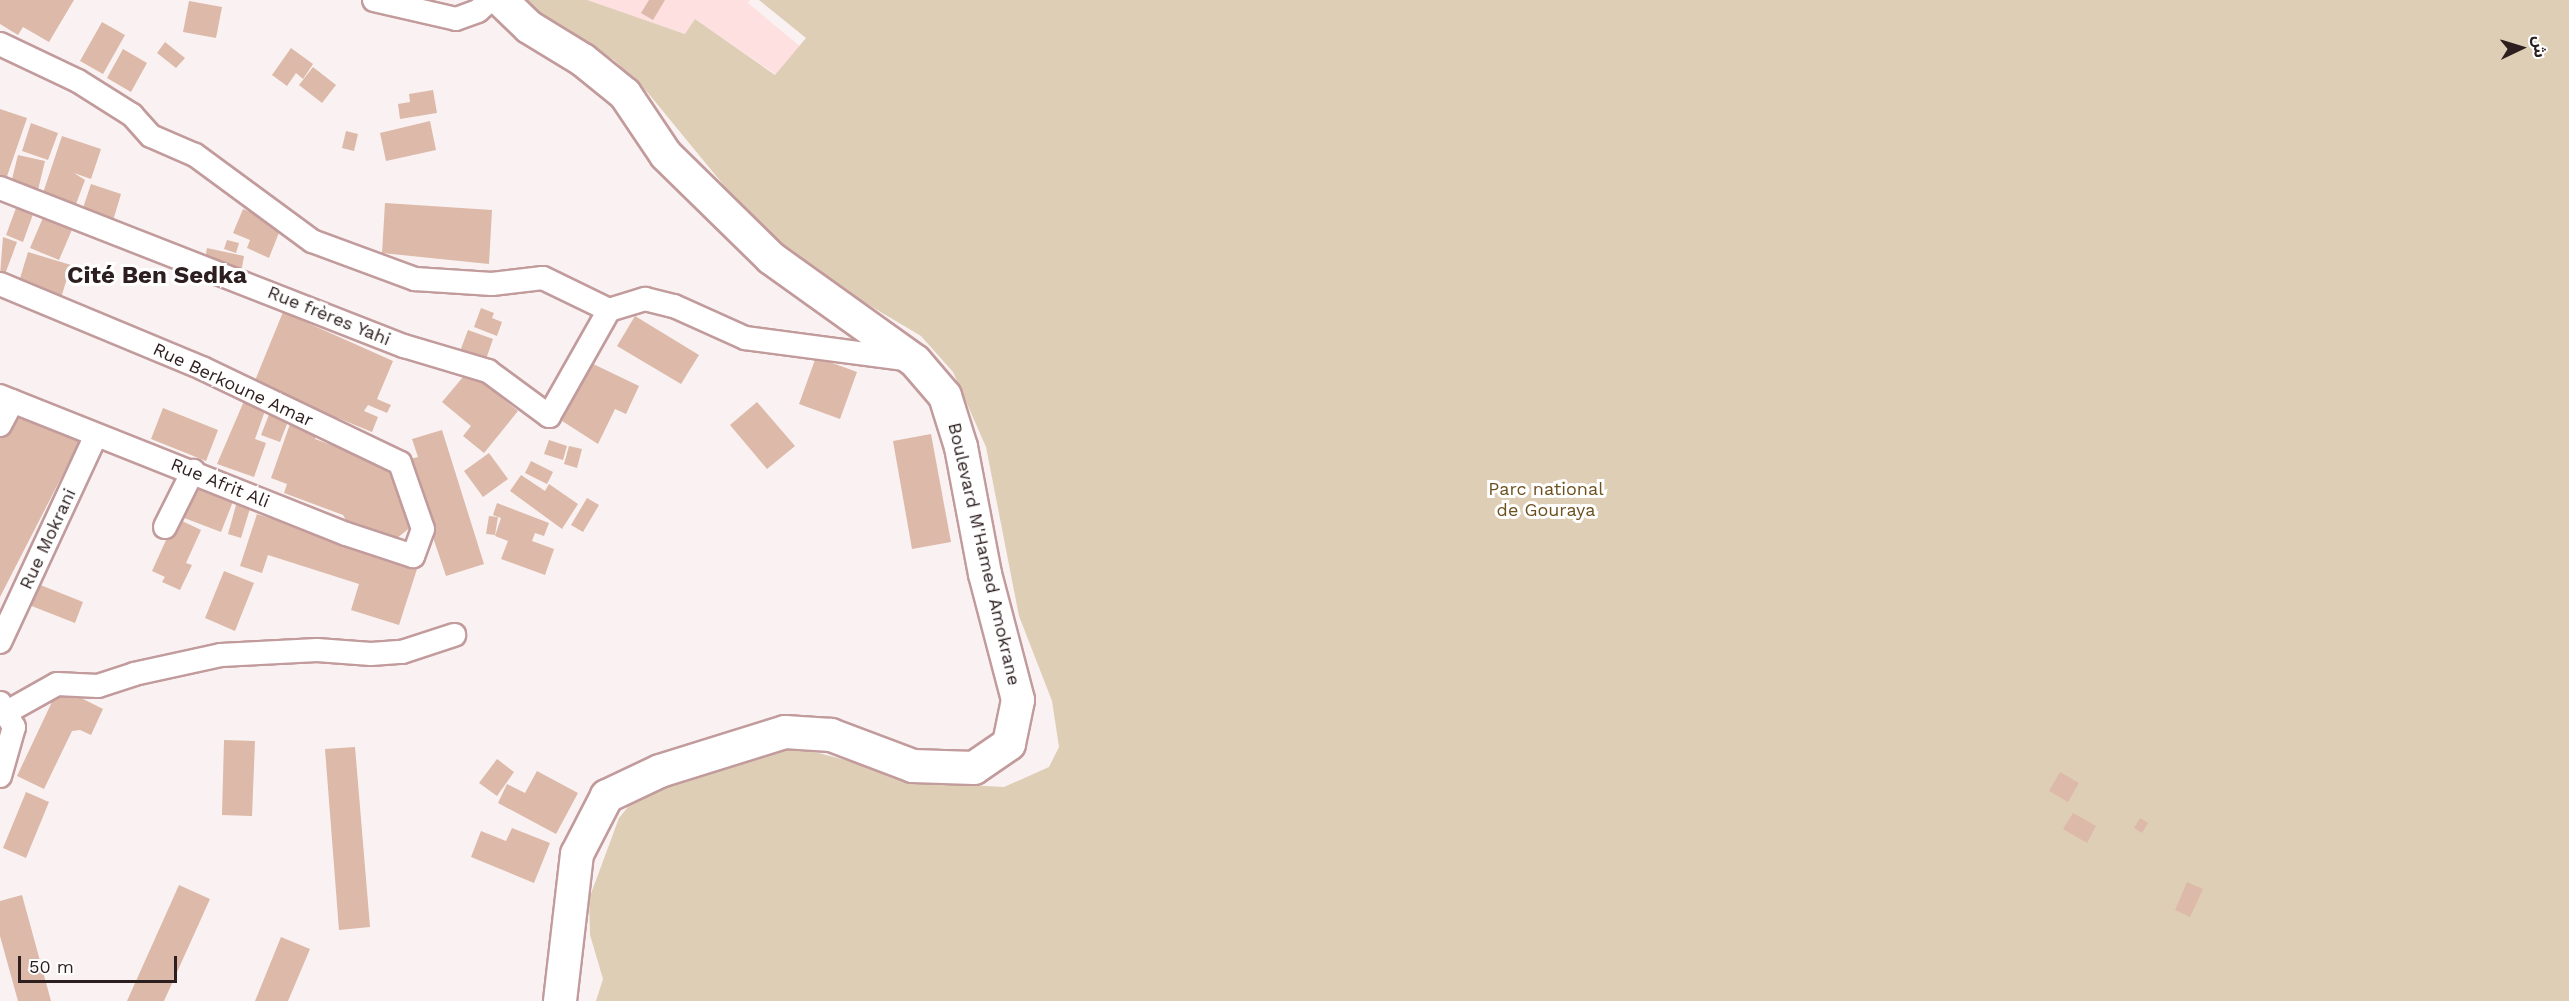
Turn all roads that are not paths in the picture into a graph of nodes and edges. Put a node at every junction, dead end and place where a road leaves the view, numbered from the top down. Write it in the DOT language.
graph roads {
  1 [pos="374,0"];
  2 [pos="490,0"];
  3 [pos="501,0"];
  4 [pos="0,44"];
  5 [pos="0,188"];
  6 [pos="0,284"];
  7 [pos="609,310"];
  8 [pos="915,361"];
  9 [pos="6,398"];
  10 [pos="0,425"];
  11 [pos="96,435"];
  12 [pos="193,471"];
  13 [pos="165,527"];
  14 [pos="423,529"];
  15 [pos="454,635"];
  16 [pos="0,642"];
  17 [pos="4,708"];
  18 [pos="0,776"];
  19 [pos="560,1001"];
  1 -- 2 [label="street"];
  3 -- 8 [label="main road, Boulevard M'Hamed Amokrane"];
  4 -- 7 [label="street"];
  5 -- 7 [label="street, Rue frères Yahi"];
  6 -- 14 [label="street, Rue Berkoune Amar"];
  7 -- 8 [label="street"];
  8 -- 19 [label="main road, Boulevard M'Hamed Amokrane"];
  9 -- 10 [label="street"];
  9 -- 11 [label="street, Rue Afrit Ali"];
  11 -- 12 [label="street, Rue Afrit Ali"];
  11 -- 16 [label="street, Rue Mokrani"];
  12 -- 13 [label="street"];
  12 -- 14 [label="street, Rue Afrit Ali"];
  15 -- 17 [label="street"];
  17 -- 18 [label="street"];
}
